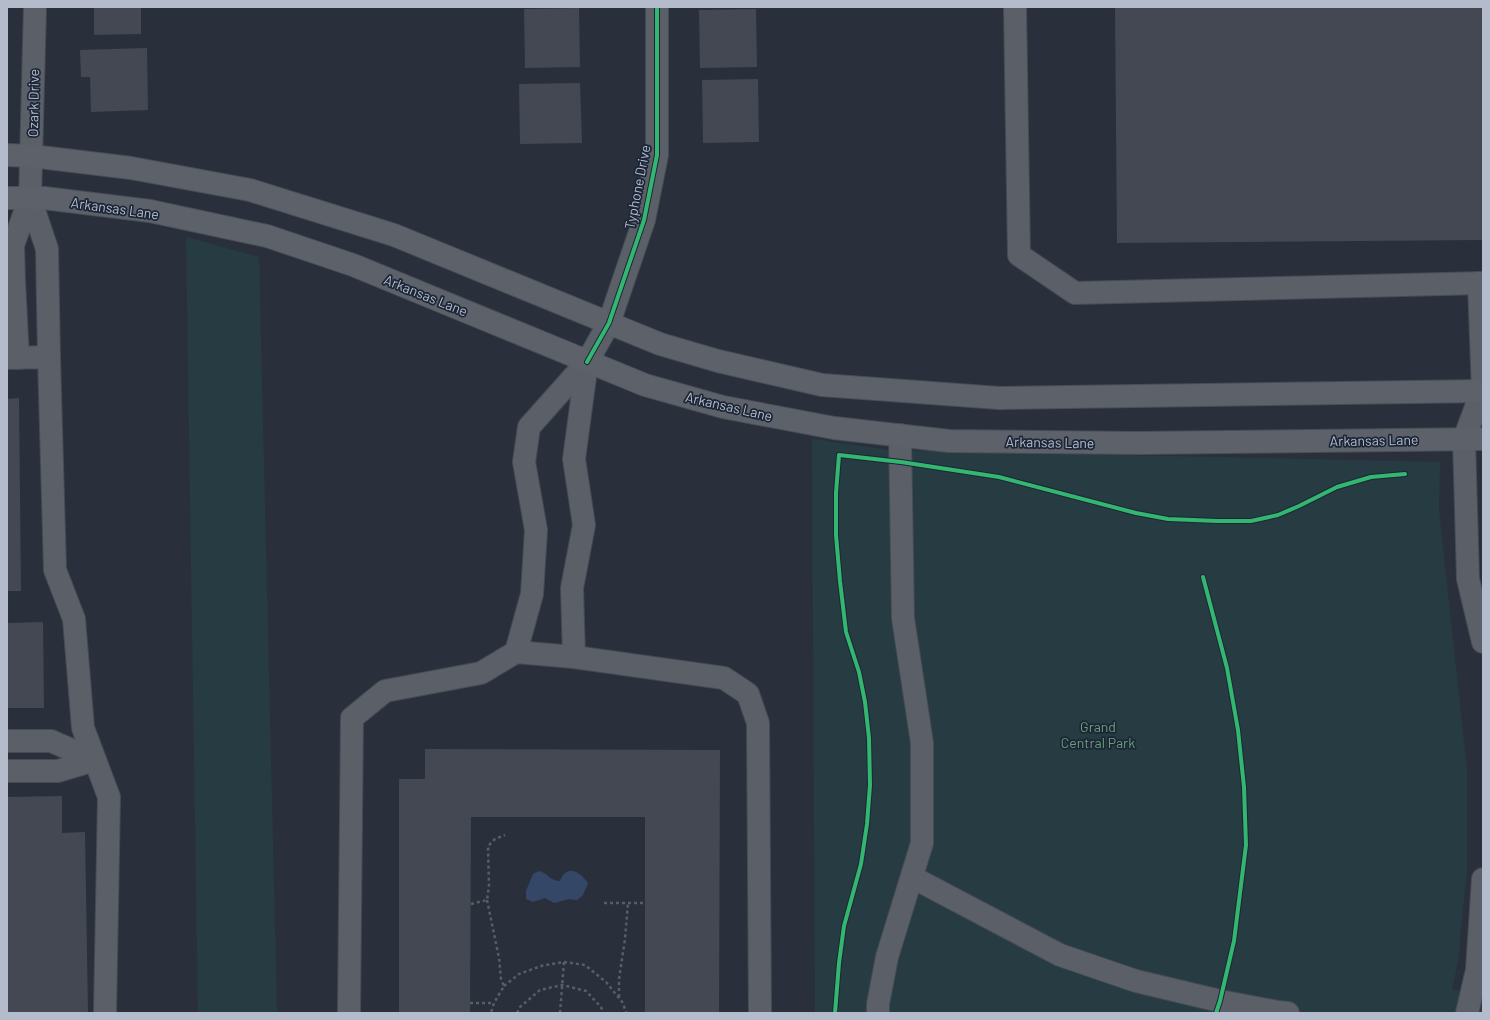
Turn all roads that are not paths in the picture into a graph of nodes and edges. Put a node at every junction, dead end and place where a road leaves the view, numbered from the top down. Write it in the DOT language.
graph roads {
  1 [pos="36,7"];
  2 [pos="657,7"];
  3 [pos="1015,7"];
  4 [pos="7,155"];
  5 [pos="32,156"];
  6 [pos="7,198"];
  7 [pos="30,198"];
  8 [pos="10,283"];
  9 [pos="1481,283"];
  10 [pos="609,323"];
  11 [pos="13,358"];
  12 [pos="49,358"];
  13 [pos="587,362"];
  14 [pos="1483,391"];
  15 [pos="900,435"];
  16 [pos="1473,439"];
  17 [pos="1483,642"];
  18 [pos="516,652"];
  19 [pos="574,656"];
  20 [pos="7,741"];
  21 [pos="95,760"];
  22 [pos="7,771"];
  23 [pos="912,877"];
  24 [pos="1483,879"];
  25 [pos="105,1013"];
  26 [pos="349,1013"];
  27 [pos="760,1013"];
  28 [pos="878,1013"];
  29 [pos="1288,1013"];
  30 [pos="1466,1013"];
  1 -- 5 [label="street, Ozark Drive"];
  2 -- 10 [label="street, Typhone Drive"];
  3 -- 9 [label="street"];
  4 -- 5 [label="main road"];
  5 -- 7 [label="street, Ozark Drive"];
  5 -- 10 [label="main road"];
  6 -- 7 [label="main road, Arkansas Lane"];
  7 -- 8 [label="street"];
  7 -- 12 [label="street"];
  7 -- 13 [label="main road, Arkansas Lane"];
  8 -- 11 [label="street"];
  9 -- 14 [label="street"];
  10 -- 13 [label="street, Typhone Drive"];
  10 -- 14 [label="main road"];
  11 -- 12 [label="street"];
  12 -- 21 [label="street"];
  13 -- 15 [label="main road, Arkansas Lane"];
  13 -- 18 [label="street"];
  13 -- 19 [label="street"];
  14 -- 16 [label="street"];
  15 -- 16 [label="main road, Arkansas Lane"];
  15 -- 23 [label="street"];
  16 -- 17 [label="street"];
  18 -- 19 [label="street"];
  18 -- 26 [label="street"];
  19 -- 27 [label="street"];
  20 -- 21 [label="street"];
  21 -- 22 [label="street"];
  21 -- 25 [label="street"];
  23 -- 28 [label="street"];
  23 -- 29 [label="street"];
  24 -- 30 [label="street"];
}
